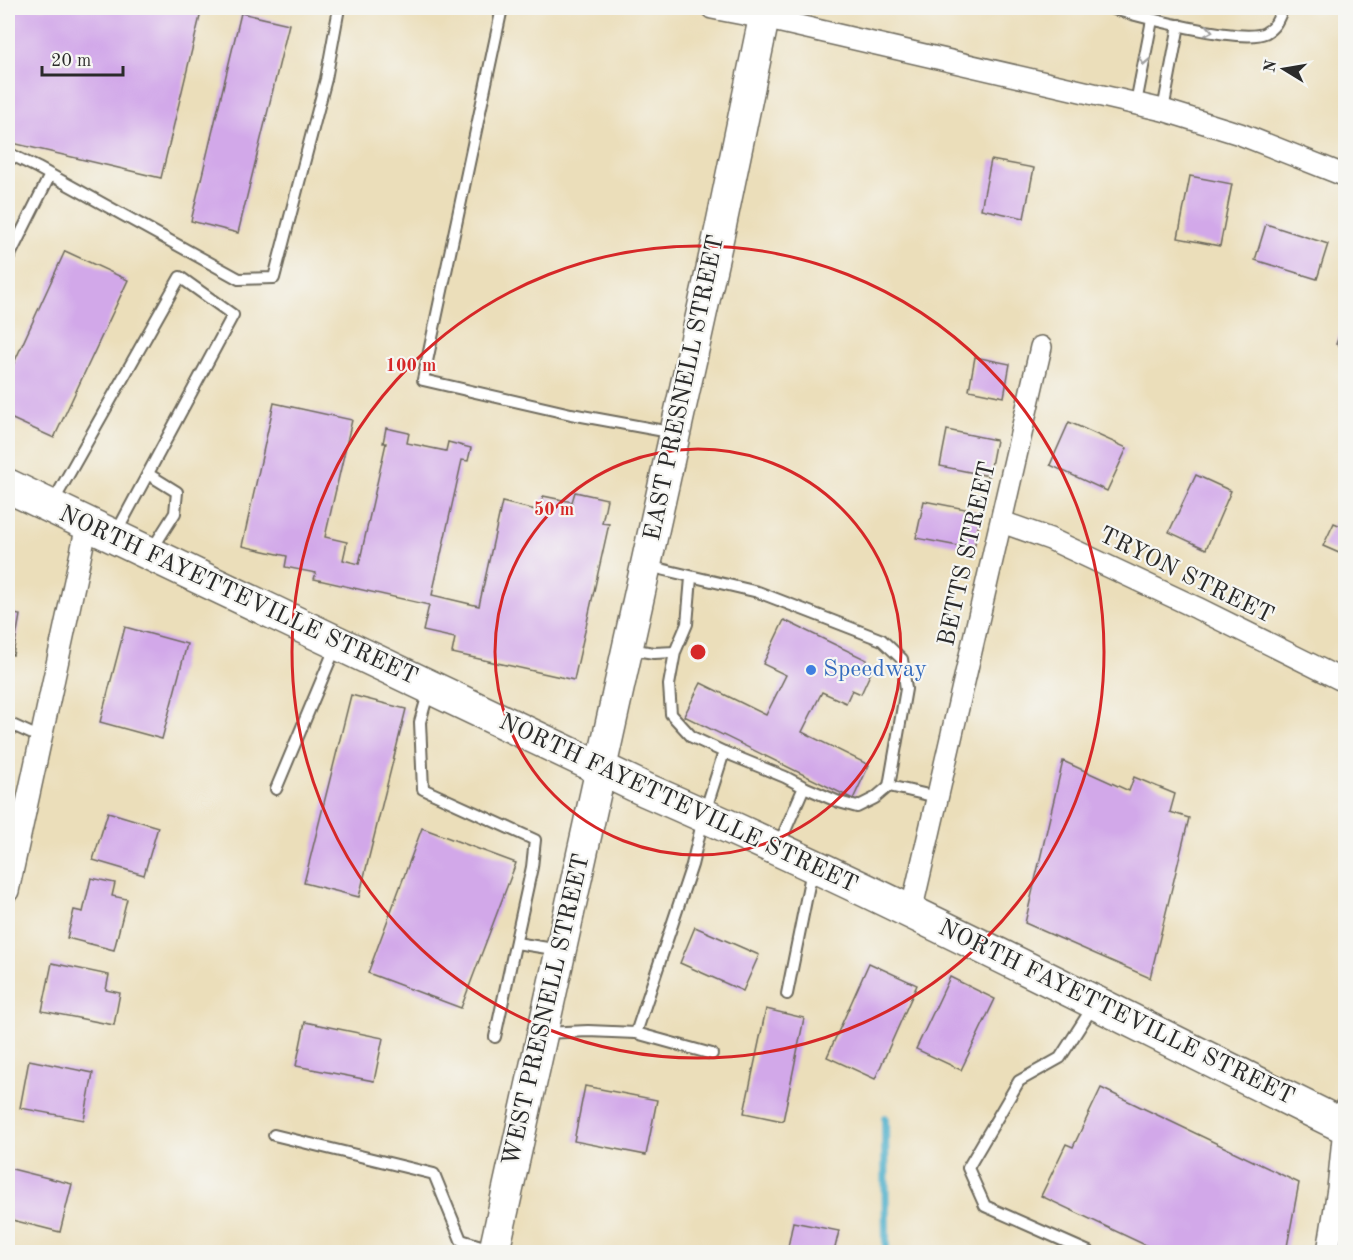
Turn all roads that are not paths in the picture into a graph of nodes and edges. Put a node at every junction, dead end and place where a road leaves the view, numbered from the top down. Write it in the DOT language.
graph roads {
  1 [pos="339,8"];
  2 [pos="502,8"];
  3 [pos="712,8"];
  4 [pos="1110,8"];
  5 [pos="1283,8"];
  6 [pos="765,13"];
  7 [pos="1152,20"];
  8 [pos="1179,25"];
  9 [pos="1136,103"];
  10 [pos="1163,110"];
  11 [pos="8,153"];
  12 [pos="50,175"];
  13 [pos="1346,176"];
  14 [pos="8,258"];
  15 [pos="1041,347"];
  16 [pos="675,433"];
  17 [pos="148,474"];
  18 [pos="8,486"];
  19 [pos="50,506"];
  20 [pos="1002,522"];
  21 [pos="101,531"];
  22 [pos="150,554"];
  23 [pos="645,566"];
  24 [pos="691,578"];
  25 [pos="337,643"];
  26 [pos="626,649"];
  27 [pos="675,652"];
  28 [pos="1346,682"];
  29 [pos="430,687"];
  30 [pos="8,723"];
  31 [pos="41,738"];
  32 [pos="724,752"];
  33 [pos="602,768"];
  34 [pos="889,786"];
  35 [pos="804,787"];
  36 [pos="276,789"];
  37 [pos="937,797"];
  38 [pos="704,815"];
  39 [pos="776,850"];
  40 [pos="813,867"];
  41 [pos="8,891"];
  42 [pos="911,912"];
  43 [pos="516,943"];
  44 [pos="561,950"];
  45 [pos="787,994"];
  46 [pos="1095,1002"];
  47 [pos="543,1033"];
  48 [pos="636,1033"];
  49 [pos="495,1037"];
  50 [pos="712,1054"];
  51 [pos="1345,1120"];
  52 [pos="274,1135"];
  53 [pos="494,1251"];
  54 [pos="1089,1252"];
  55 [pos="1328,1252"];
  1 -- 12 [label="lane"];
  2 -- 16 [label="lane"];
  3 -- 6 [label="street"];
  4 -- 7 [label="lane"];
  8 -- 5 [label="lane, one-way"];
  6 -- 9 [label="street"];
  6 -- 16 [label="main road, EAST PRESNELL STREET"];
  7 -- 8 [label="lane"];
  7 -- 9 [label="lane, one-way"];
  8 -- 10 [label="lane"];
  9 -- 10 [label="street"];
  10 -- 13 [label="street"];
  11 -- 12 [label="lane"];
  12 -- 14 [label="lane"];
  15 -- 20 [label="street, BETTS STREET"];
  16 -- 23 [label="main road, EAST PRESNELL STREET"];
  17 -- 19 [label="lane"];
  17 -- 21 [label="lane"];
  17 -- 22 [label="lane"];
  18 -- 19 [label="main road, NORTH FAYETTEVILLE STREET"];
  19 -- 21 [label="main road, NORTH FAYETTEVILLE STREET"];
  20 -- 28 [label="street, TRYON STREET"];
  20 -- 37 [label="street, BETTS STREET"];
  21 -- 22 [label="main road, NORTH FAYETTEVILLE STREET"];
  21 -- 31 [label="street"];
  22 -- 25 [label="main road, NORTH FAYETTEVILLE STREET"];
  23 -- 24 [label="lane"];
  23 -- 26 [label="main road, EAST PRESNELL STREET"];
  24 -- 27 [label="lane"];
  24 -- 34 [label="lane"];
  25 -- 29 [label="main road, NORTH FAYETTEVILLE STREET"];
  25 -- 36 [label="lane"];
  26 -- 27 [label="lane"];
  26 -- 33 [label="main road, EAST PRESNELL STREET"];
  27 -- 32 [label="lane"];
  29 -- 33 [label="main road, NORTH FAYETTEVILLE STREET"];
  29 -- 43 [label="lane"];
  30 -- 31 [label="lane"];
  31 -- 41 [label="street"];
  32 -- 35 [label="lane"];
  32 -- 38 [label="lane"];
  33 -- 38 [label="main road, NORTH FAYETTEVILLE STREET"];
  33 -- 44 [label="main road, WEST PRESNELL STREET"];
  34 -- 35 [label="lane"];
  34 -- 37 [label="lane"];
  35 -- 39 [label="lane"];
  37 -- 42 [label="street, BETTS STREET"];
  38 -- 39 [label="main road, NORTH FAYETTEVILLE STREET"];
  38 -- 48 [label="lane"];
  39 -- 40 [label="main road, NORTH FAYETTEVILLE STREET"];
  40 -- 42 [label="main road, NORTH FAYETTEVILLE STREET"];
  40 -- 45 [label="lane"];
  42 -- 46 [label="main road, NORTH FAYETTEVILLE STREET"];
  43 -- 44 [label="lane"];
  43 -- 49 [label="lane"];
  44 -- 47 [label="main road, WEST PRESNELL STREET"];
  46 -- 51 [label="main road, NORTH FAYETTEVILLE STREET"];
  46 -- 54 [label="lane"];
  47 -- 48 [label="lane"];
  47 -- 53 [label="main road, WEST PRESNELL STREET"];
  48 -- 50 [label="lane"];
  51 -- 55 [label="street"];
  52 -- 53 [label="lane"];
}
